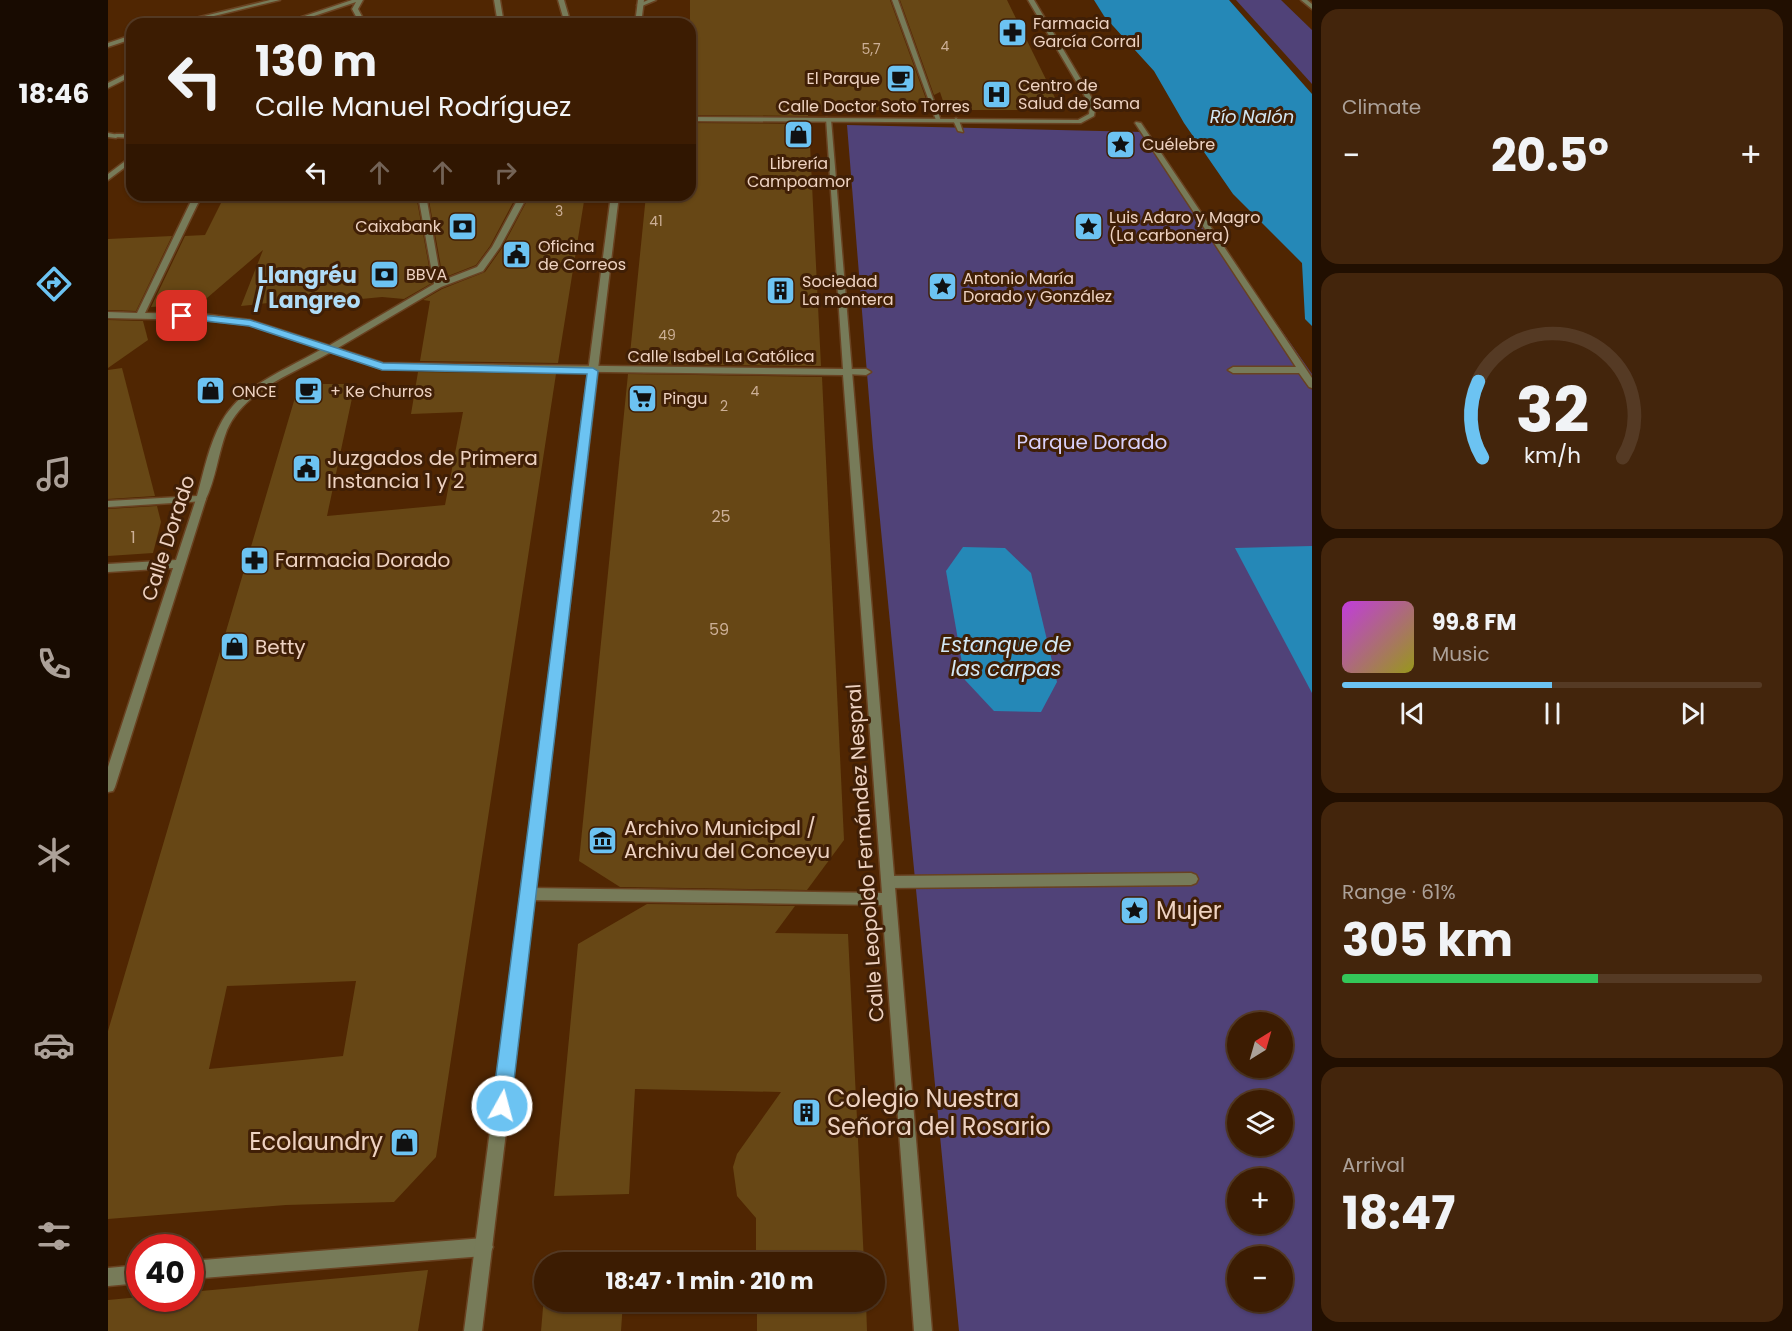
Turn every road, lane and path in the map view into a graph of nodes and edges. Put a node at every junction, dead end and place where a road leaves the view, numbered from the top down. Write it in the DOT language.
graph roads {
  1 [pos="277,0"];
  2 [pos="358,0"];
  3 [pos="497,0"];
  4 [pos="561,0"];
  5 [pos="653,0"];
  6 [pos="895,0"];
  7 [pos="1031,0"];
  8 [pos="1304,0"];
  9 [pos="640,3"];
  10 [pos="1312,7"];
  11 [pos="200,18"];
  12 [pos="303,18"];
  13 [pos="360,18"];
  14 [pos="500,18"];
  15 [pos="566,18"];
  16 [pos="639,18"];
  17 [pos="126,39"];
  18 [pos="108,45"];
  19 [pos="126,77"];
  20 [pos="108,86"];
  21 [pos="696,119"];
  22 [pos="828,119"];
  23 [pos="939,120"];
  24 [pos="956,120"];
  25 [pos="1138,123"];
  26 [pos="961,131"];
  27 [pos="108,135"];
  28 [pos="126,136"];
  29 [pos="126,163"];
  30 [pos="108,178"];
  31 [pos="195,201"];
  32 [pos="423,201"];
  33 [pos="521,201"];
  34 [pos="614,201"];
  35 [pos="438,285"];
  36 [pos="108,315"];
  37 [pos="141,315"];
  38 [pos="328,350"];
  39 [pos="1233,370"];
  40 [pos="1302,370"];
  41 [pos="593,371"];
  42 [pos="849,372"];
  43 [pos="866,372"];
  44 [pos="1312,385"];
  45 [pos="201,499"];
  46 [pos="108,504"];
  47 [pos="180,564"];
  48 [pos="108,568"];
  49 [pos="114,749"];
  50 [pos="108,787"];
  51 [pos="1191,879"];
  52 [pos="888,882"];
  53 [pos="528,894"];
  54 [pos="890,900"];
  55 [pos="484,1247"];
  56 [pos="204,1269"];
  57 [pos="126,1275"];
  58 [pos="108,1277"];
  59 [pos="473,1331"];
  60 [pos="923,1331"];
  1 -- 11 [label="street"];
  2 -- 12 [label="street"];
  2 -- 13 [label="street"];
  3 -- 14 [label="street"];
  4 -- 15 [label="street"];
  5 -- 9 [label="street"];
  6 -- 23 [label="street"];
  7 -- 24 [label="street, Calle Doctor Soto Torres"];
  8 -- 10 [label="street"];
  9 -- 16 [label="street"];
  17 -- 18 [label="street"];
  19 -- 20 [label="street"];
  21 -- 22 [label="street, Calle Doctor Soto Torres"];
  22 -- 23 [label="street, Calle Doctor Soto Torres"];
  22 -- 42 [label="street, Calle Leopoldo Fernández Nespral"];
  23 -- 24 [label="street, Calle Doctor Soto Torres"];
  24 -- 26 [label="street"];
  25 -- 40 [label="street"];
  27 -- 28 [label="street"];
  29 -- 30 [label="street"];
  31 -- 37 [label="street"];
  32 -- 35 [label="street"];
  33 -- 35 [label="street, Calle Dorado"];
  34 -- 41 [label="street"];
  35 -- 38 [label="street, Calle Dorado"];
  36 -- 37 [label="street, Calle Isabel La Católica"];
  37 -- 38 [label="street, Calle Isabel La Católica"];
  38 -- 41 [label="street, Calle Isabel La Católica"];
  38 -- 45 [label="street, Calle Dorado"];
  39 -- 40 [label="street"];
  40 -- 44 [label="street"];
  41 -- 42 [label="street, Calle Isabel La Católica"];
  41 -- 53 [label="street"];
  42 -- 43 [label="street"];
  42 -- 52 [label="street, Calle Leopoldo Fernández Nespral"];
  45 -- 46 [label="street"];
  45 -- 47 [label="street, Calle Dorado"];
  47 -- 48 [label="street"];
  47 -- 49 [label="street, Calle Dorado"];
  49 -- 50 [label="street, Calle Dorado"];
  51 -- 52 [label="street"];
  52 -- 54 [label="street, Calle Leopoldo Fernández Nespral"];
  53 -- 54 [label="street"];
  53 -- 55 [label="street"];
  54 -- 60 [label="street, Calle Leopoldo Fernández Nespral"];
  55 -- 56 [label="street"];
  55 -- 59 [label="street"];
  57 -- 58 [label="street"];
}
